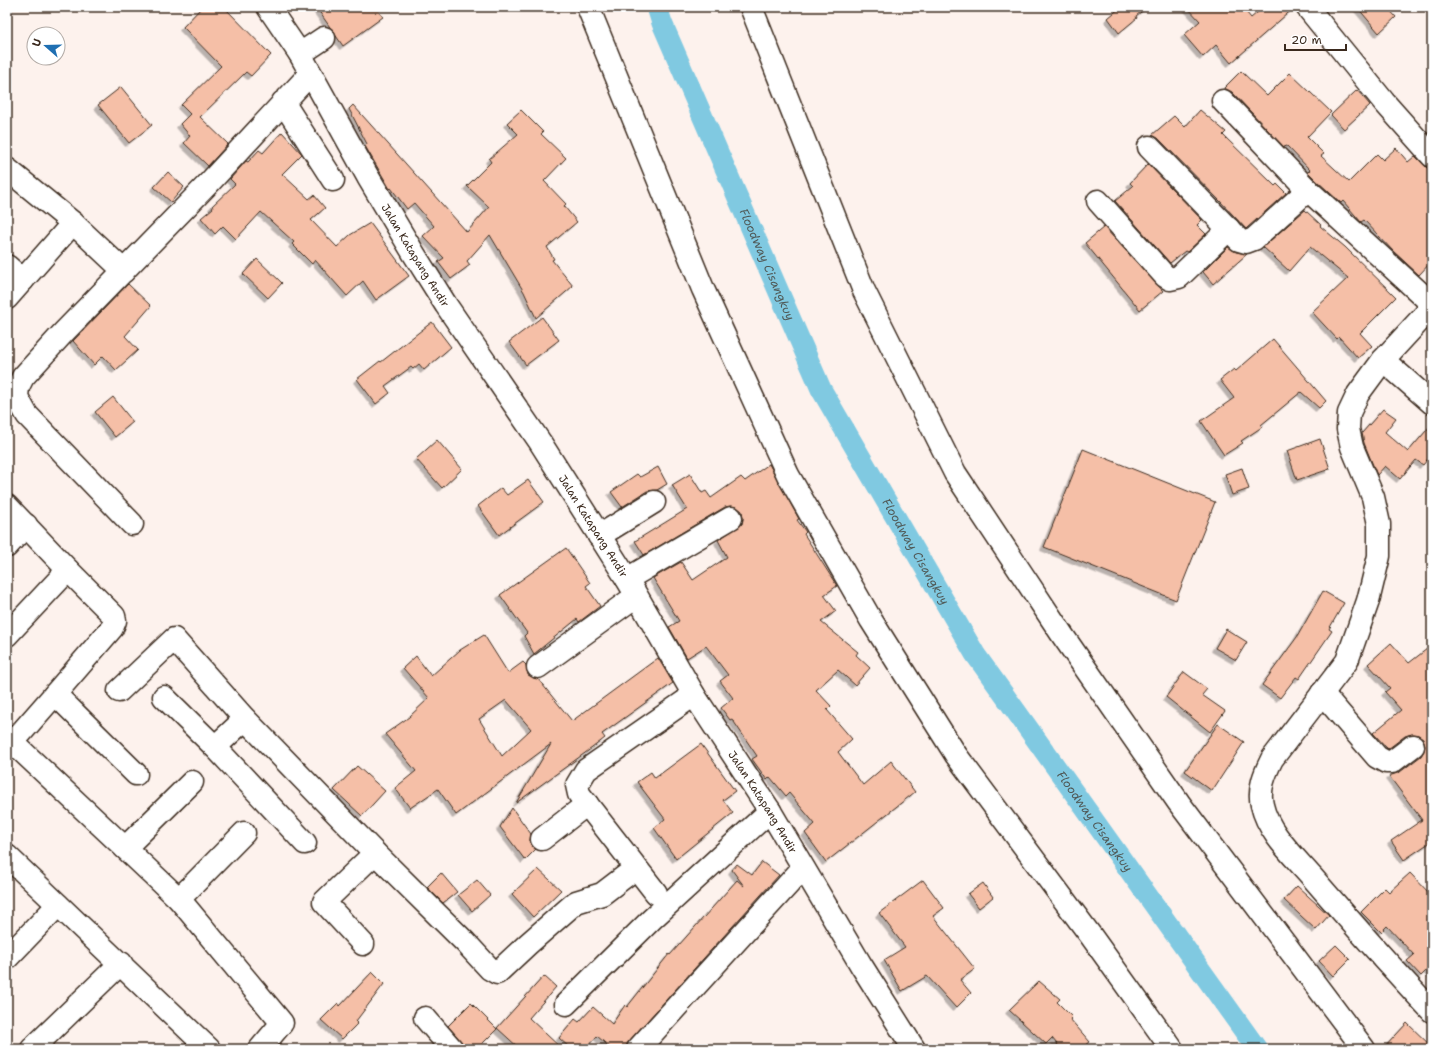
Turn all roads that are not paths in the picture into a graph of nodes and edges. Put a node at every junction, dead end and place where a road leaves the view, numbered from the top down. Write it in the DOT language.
graph roads {
  1 [pos="268,7"];
  2 [pos="588,7"];
  3 [pos="751,7"];
  4 [pos="1308,7"];
  5 [pos="324,38"];
  6 [pos="300,54"];
  7 [pos="310,74"];
  8 [pos="283,102"];
  9 [pos="1223,102"];
  10 [pos="1149,147"];
  11 [pos="1432,156"];
  12 [pos="7,168"];
  13 [pos="334,180"];
  14 [pos="1308,190"];
  15 [pos="1098,201"];
  16 [pos="73,223"];
  17 [pos="1229,229"];
  18 [pos="7,266"];
  19 [pos="124,271"];
  20 [pos="23,280"];
  21 [pos="7,298"];
  22 [pos="1432,305"];
  23 [pos="1383,360"];
  24 [pos="1432,403"];
  25 [pos="654,502"];
  26 [pos="7,506"];
  27 [pos="731,518"];
  28 [pos="132,524"];
  29 [pos="26,525"];
  30 [pos="599,536"];
  31 [pos="7,546"];
  32 [pos="68,570"];
  33 [pos="631,587"];
  34 [pos="7,635"];
  35 [pos="538,667"];
  36 [pos="119,691"];
  37 [pos="1322,693"];
  38 [pos="55,694"];
  39 [pos="694,695"];
  40 [pos="164,697"];
  41 [pos="245,719"];
  42 [pos="10,739"];
  43 [pos="1413,746"];
  44 [pos="215,747"];
  45 [pos="136,774"];
  46 [pos="192,782"];
  47 [pos="587,804"];
  48 [pos="770,811"];
  49 [pos="244,833"];
  50 [pos="542,839"];
  51 [pos="305,843"];
  52 [pos="125,848"];
  53 [pos="375,852"];
  54 [pos="7,856"];
  55 [pos="636,868"];
  56 [pos="803,868"];
  57 [pos="656,893"];
  58 [pos="179,899"];
  59 [pos="58,905"];
  60 [pos="363,944"];
  61 [pos="7,958"];
  62 [pos="121,963"];
  63 [pos="566,1004"];
  64 [pos="1432,1011"];
  65 [pos="424,1018"];
  66 [pos="32,1049"];
  67 [pos="209,1049"];
  68 [pos="260,1049"];
  69 [pos="452,1049"];
  70 [pos="638,1049"];
  71 [pos="914,1049"];
  72 [pos="1172,1049"];
  73 [pos="1364,1049"];
  1 -- 6 [label="street, Jalan Katapang Andir"];
  2 -- 72 [label="street"];
  3 -- 73 [label="street"];
  4 -- 11 [label="street"];
  5 -- 6 [label="street"];
  6 -- 7 [label="street, Jalan Katapang Andir"];
  7 -- 8 [label="street"];
  7 -- 30 [label="street, Jalan Katapang Andir"];
  8 -- 13 [label="street"];
  8 -- 19 [label="street"];
  9 -- 14 [label="street"];
  10 -- 17 [label="street"];
  12 -- 16 [label="street"];
  14 -- 17 [label="street"];
  14 -- 22 [label="street"];
  15 -- 17 [label="street"];
  16 -- 19 [label="street"];
  16 -- 20 [label="street"];
  18 -- 20 [label="street"];
  19 -- 28 [label="street"];
  20 -- 21 [label="street"];
  22 -- 23 [label="street"];
  23 -- 24 [label="street"];
  23 -- 37 [label="street"];
  25 -- 30 [label="street"];
  26 -- 29 [label="street"];
  27 -- 33 [label="street"];
  29 -- 31 [label="street"];
  29 -- 32 [label="street"];
  30 -- 33 [label="street, Jalan Katapang Andir"];
  32 -- 34 [label="street"];
  32 -- 38 [label="street"];
  33 -- 35 [label="street"];
  33 -- 39 [label="street, Jalan Katapang Andir"];
  36 -- 41 [label="street"];
  37 -- 43 [label="street"];
  37 -- 64 [label="street"];
  38 -- 42 [label="street"];
  38 -- 45 [label="street"];
  39 -- 47 [label="street"];
  39 -- 48 [label="street, Jalan Katapang Andir"];
  40 -- 44 [label="street"];
  41 -- 44 [label="street"];
  41 -- 53 [label="street"];
  42 -- 52 [label="street"];
  44 -- 51 [label="street"];
  46 -- 52 [label="street"];
  47 -- 50 [label="street"];
  47 -- 55 [label="street"];
  48 -- 56 [label="street, Jalan Katapang Andir"];
  48 -- 63 [label="street"];
  49 -- 58 [label="street"];
  52 -- 58 [label="street"];
  53 -- 55 [label="street"];
  53 -- 60 [label="street"];
  54 -- 59 [label="street"];
  55 -- 57 [label="street"];
  56 -- 70 [label="street"];
  56 -- 71 [label="street, Jalan Katapang Andir"];
  58 -- 68 [label="street"];
  59 -- 61 [label="street"];
  59 -- 62 [label="street"];
  62 -- 66 [label="street"];
  62 -- 67 [label="street"];
  65 -- 69 [label="street"];
}
